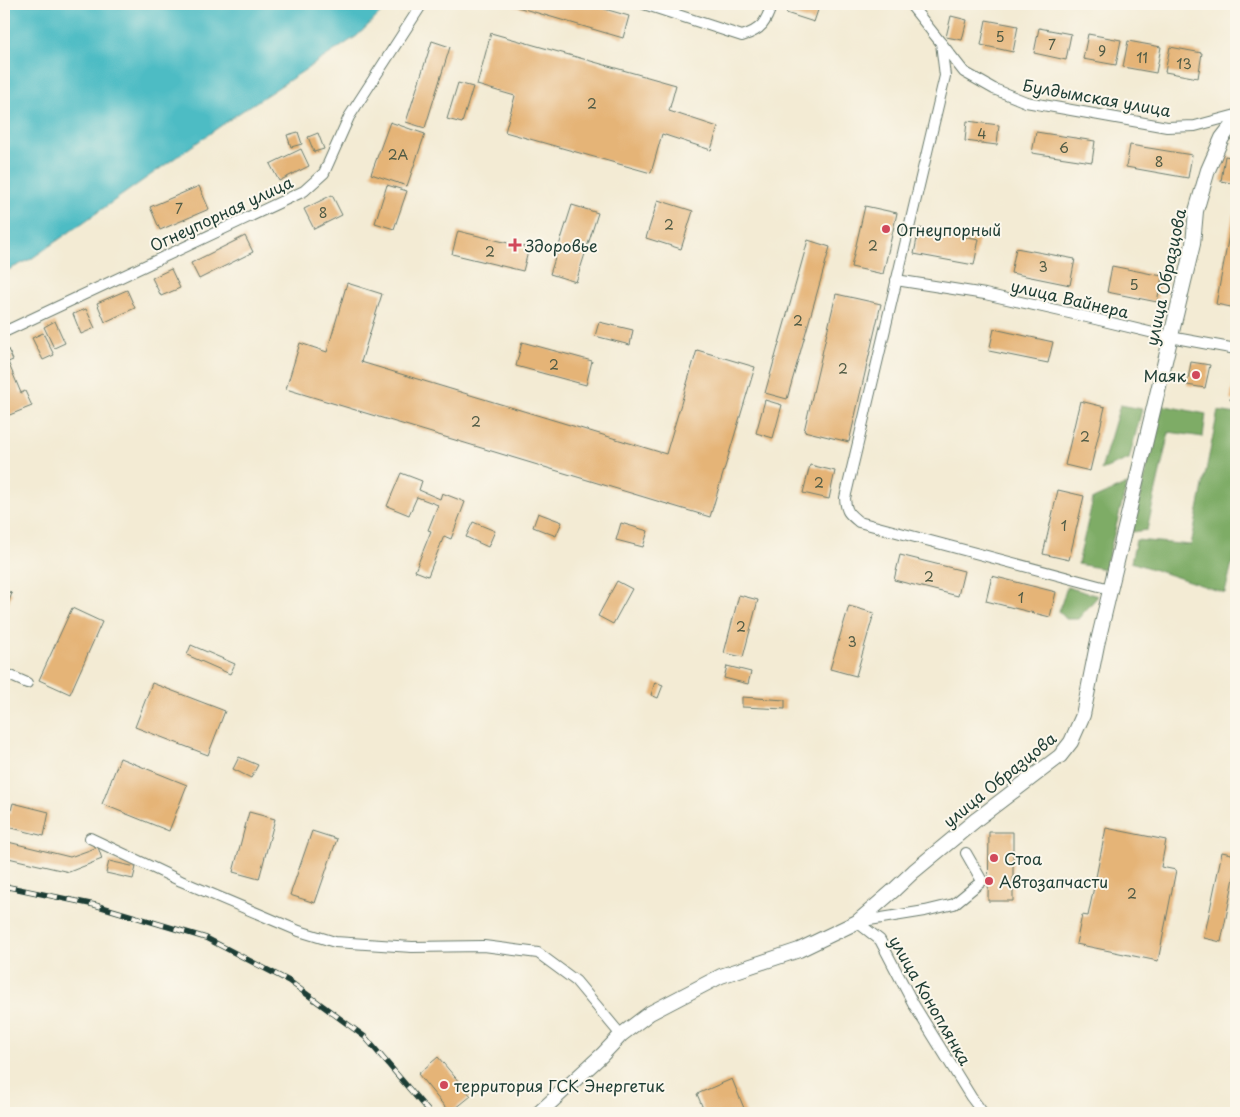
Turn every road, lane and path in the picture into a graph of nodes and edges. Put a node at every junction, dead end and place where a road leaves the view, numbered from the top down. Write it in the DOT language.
graph roads {
  1 [pos="422,4"];
  2 [pos="644,4"];
  3 [pos="772,4"];
  4 [pos="910,4"];
  5 [pos="942,43"];
  6 [pos="1236,115"];
  7 [pos="1236,120"];
  8 [pos="896,280"];
  9 [pos="4,332"];
  10 [pos="1170,337"];
  11 [pos="1236,349"];
  12 [pos="1110,589"];
  13 [pos="4,673"];
  14 [pos="27,683"];
  15 [pos="90,838"];
  16 [pos="966,853"];
  17 [pos="857,922"];
  18 [pos="621,1035"];
  19 [pos="539,1113"];
  20 [pos="983,1113"];
  1 -- 9 [label="street, Огнеупорная улица"];
  2 -- 3 [label="street"];
  4 -- 5 [label="street, Булдымская улица"];
  5 -- 6 [label="street, Булдымская улица"];
  5 -- 8 [label="street"];
  7 -- 10 [label="main road, улица Образцова"];
  8 -- 10 [label="street, улица Вайнера"];
  8 -- 12 [label="street"];
  10 -- 11 [label="street, улица Вайнера"];
  10 -- 12 [label="main road, улица Образцова"];
  12 -- 17 [label="main road, улица Образцова"];
  13 -- 14 [label="street"];
  15 -- 18 [label="street"];
  16 -- 17 [label="street, улица Коноплянка"];
  17 -- 18 [label="main road, улица Образцова"];
  17 -- 20 [label="street, улица Коноплянка"];
  18 -- 19 [label="main road, улица Образцова"];
}
